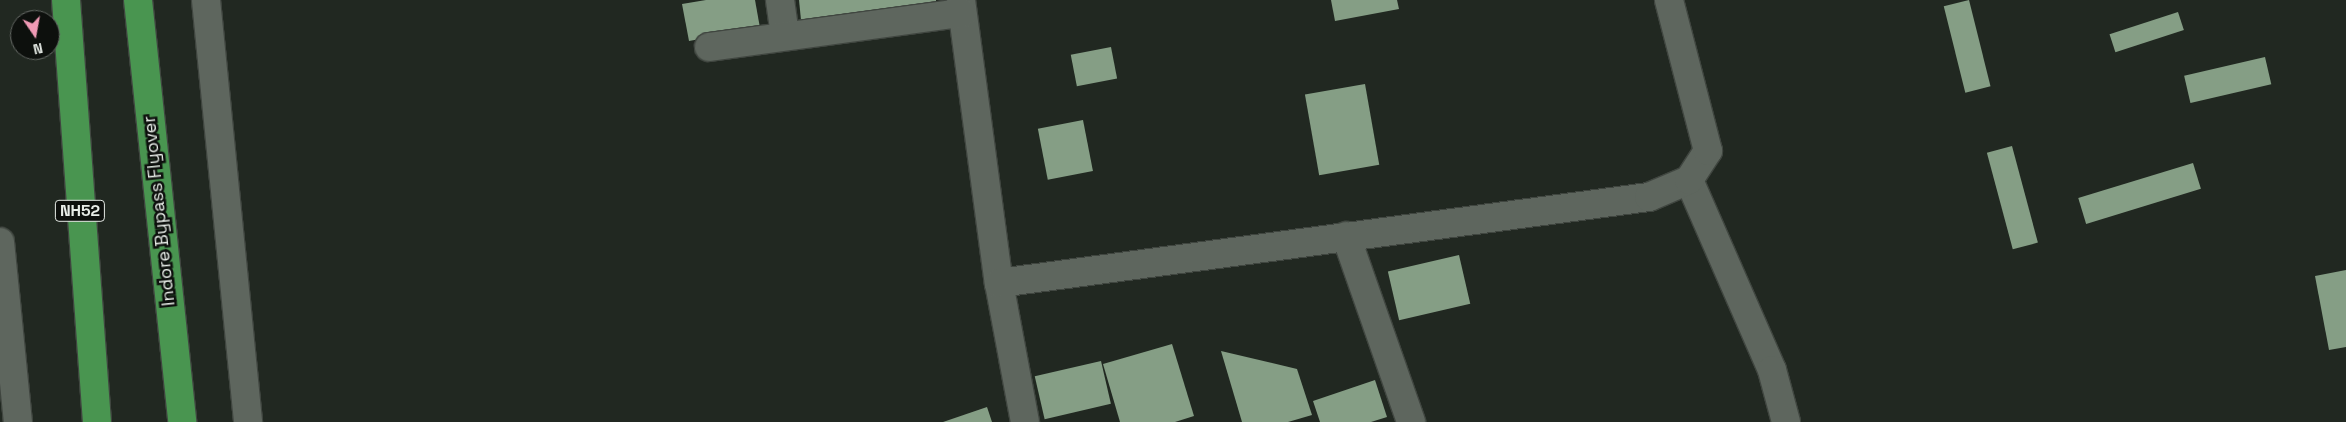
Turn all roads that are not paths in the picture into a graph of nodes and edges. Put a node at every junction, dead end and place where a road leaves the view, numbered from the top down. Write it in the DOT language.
graph roads {
  1 [pos="66,0"];
  2 [pos="138,0"];
  3 [pos="206,0"];
  4 [pos="780,0"];
  5 [pos="1669,0"];
  6 [pos="961,6"];
  7 [pos="785,36"];
  8 [pos="709,47"];
  9 [pos="1689,180"];
  10 [pos="1346,236"];
  11 [pos="0,242"];
  12 [pos="999,283"];
  13 [pos="18,422"];
  14 [pos="97,422"];
  15 [pos="182,422"];
  16 [pos="248,422"];
  17 [pos="1025,422"];
  18 [pos="1411,422"];
  19 [pos="1786,422"];
  1 -- 14 [label="highway, NH52"];
  2 -- 15 [label="highway, Indore Bypass Flyover"];
  3 -- 16 [label="street"];
  4 -- 7 [label="street"];
  5 -- 9 [label="street"];
  6 -- 7 [label="street"];
  6 -- 12 [label="street"];
  7 -- 8 [label="street"];
  9 -- 10 [label="street"];
  9 -- 19 [label="street"];
  10 -- 12 [label="street"];
  10 -- 18 [label="street"];
  11 -- 13 [label="street"];
  12 -- 17 [label="street"];
}
